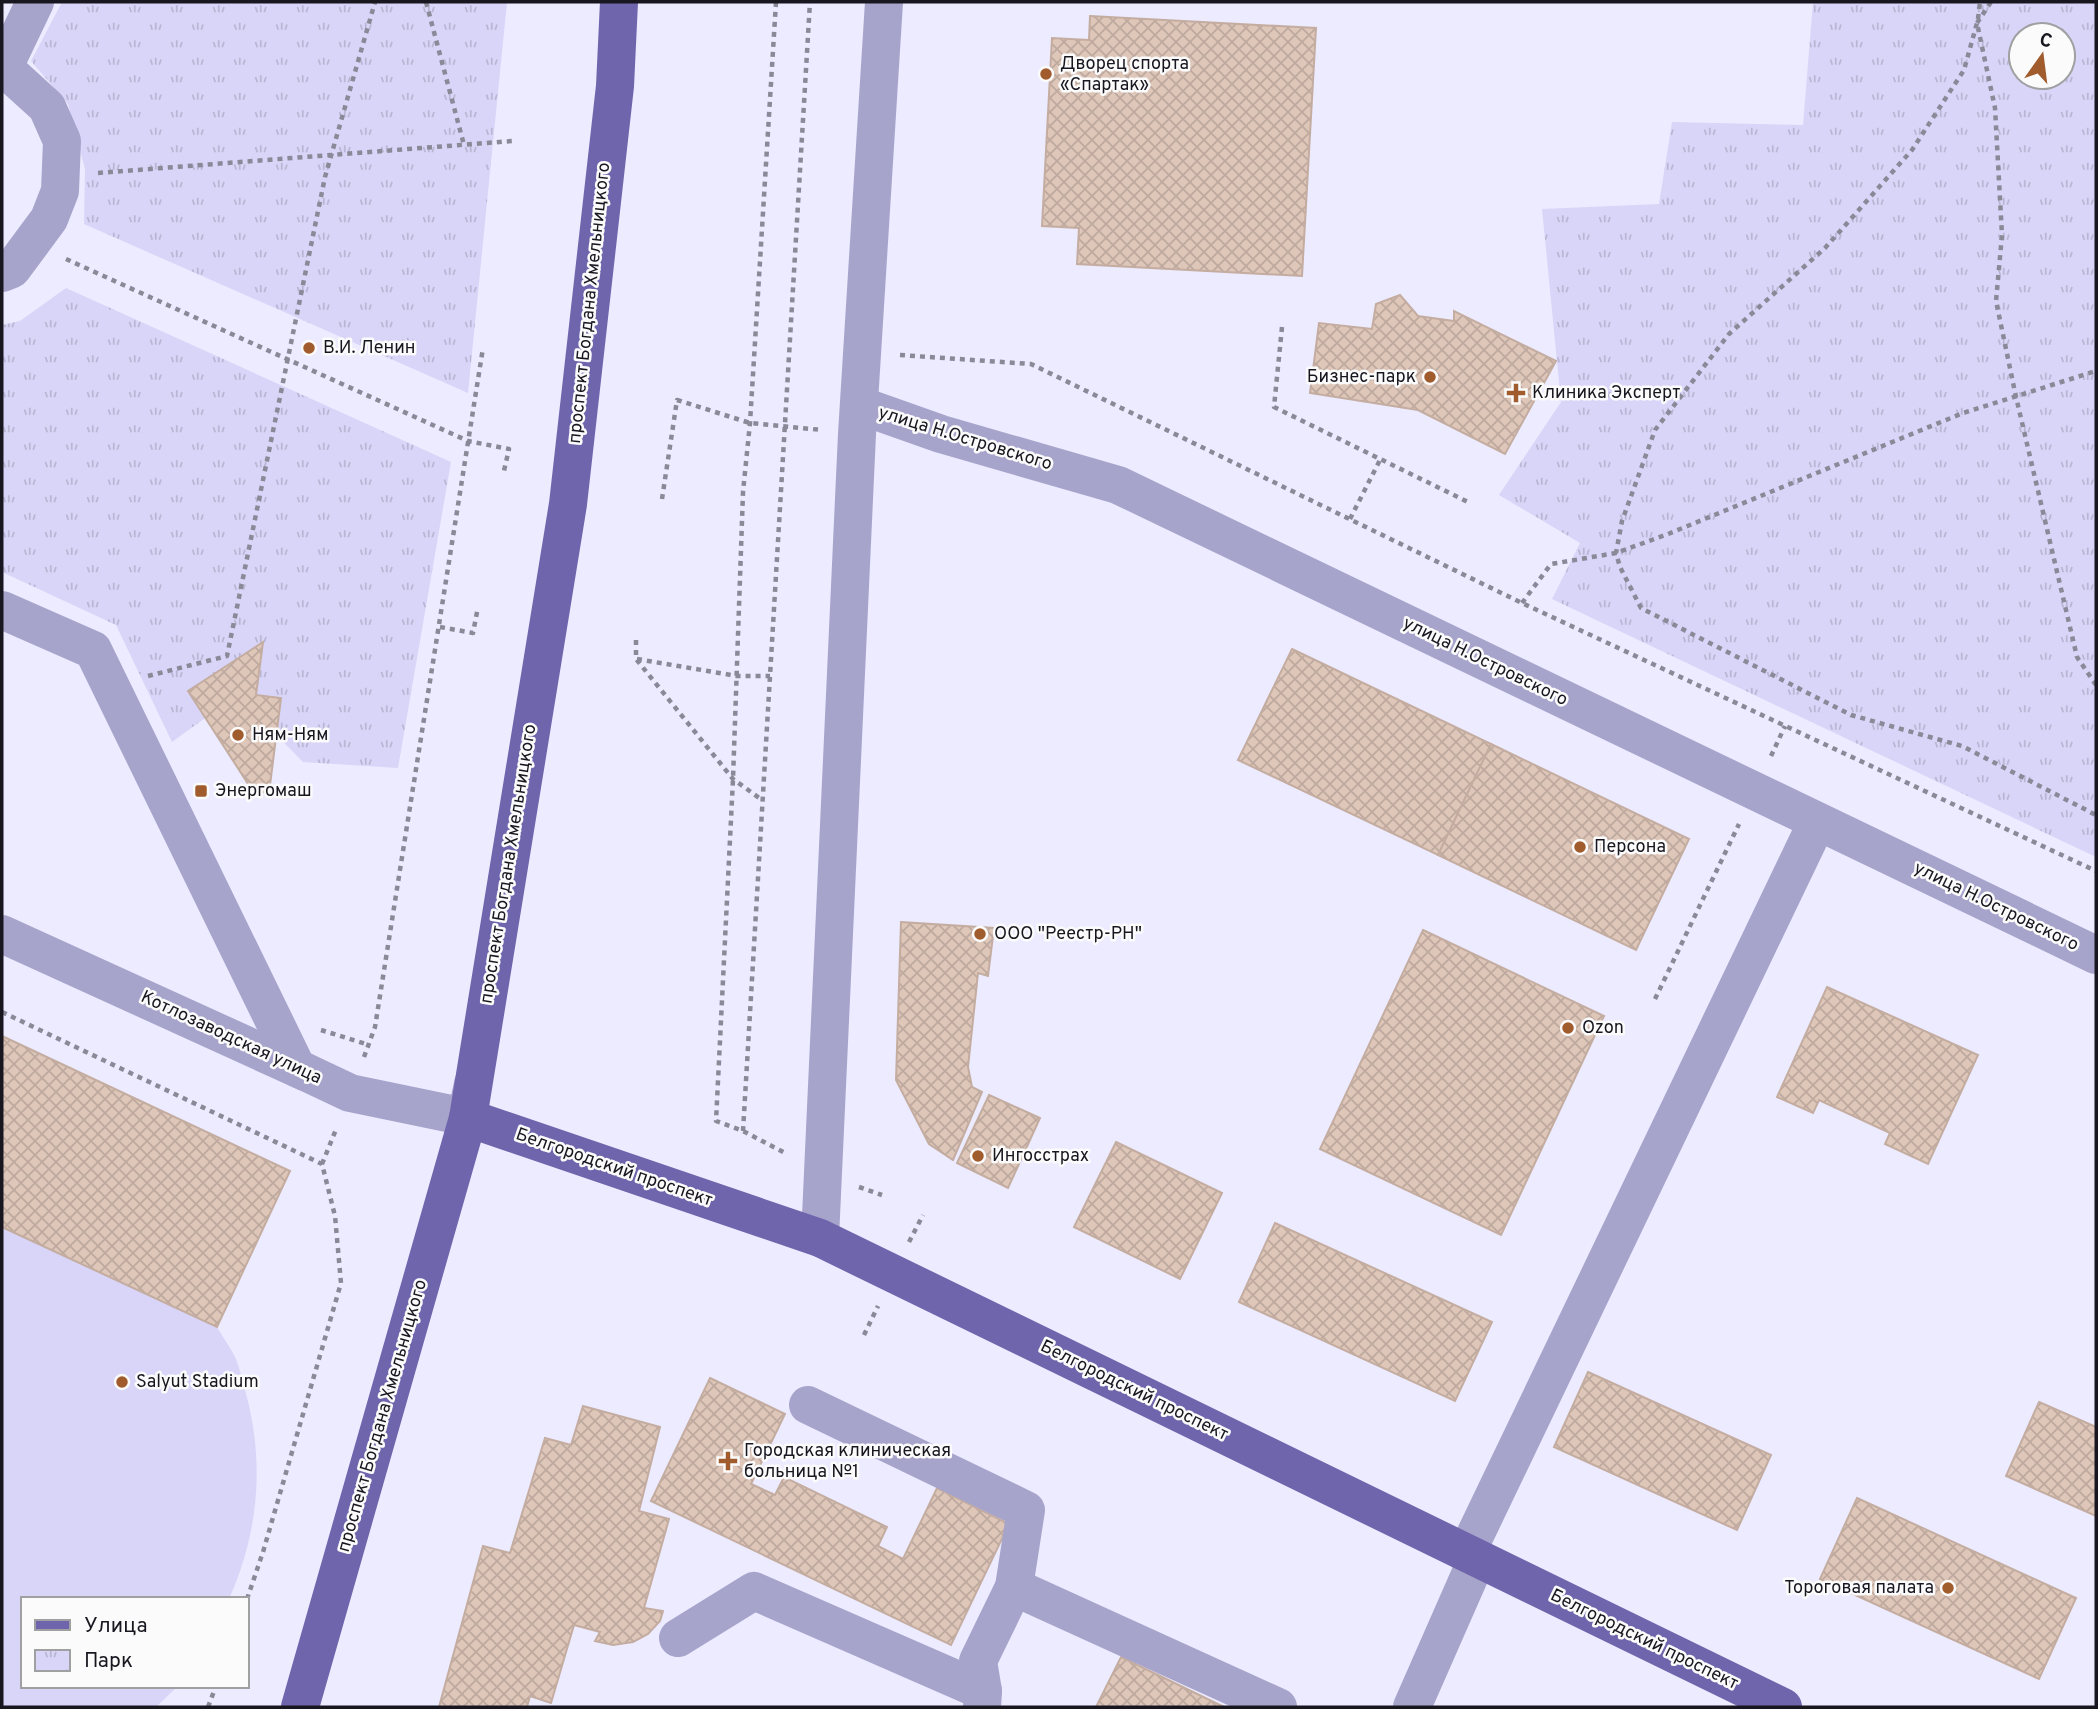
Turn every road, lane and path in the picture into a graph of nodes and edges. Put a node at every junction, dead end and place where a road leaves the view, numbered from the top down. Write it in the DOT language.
graph roads {
  1 [pos="35,2"];
  2 [pos="374,2"];
  3 [pos="426,2"];
  4 [pos="619,2"];
  5 [pos="776,2"];
  6 [pos="810,2"];
  7 [pos="884,2"];
  8 [pos="1980,2"];
  9 [pos="1991,2"];
  10 [pos="1978,23"];
  11 [pos="3,69"];
  12 [pos="512,141"];
  13 [pos="464,145"];
  14 [pos="331,155"];
  15 [pos="60,176"];
  16 [pos="31,244"];
  17 [pos="2,273"];
  18 [pos="1282,327"];
  19 [pos="483,348"];
  20 [pos="862,352"];
  21 [pos="288,360"];
  22 [pos="2096,372"];
  23 [pos="2016,397"];
  24 [pos="858,420"];
  25 [pos="750,423"];
  26 [pos="785,427"];
  27 [pos="468,441"];
  28 [pos="1382,458"];
  29 [pos="503,475"];
  30 [pos="662,499"];
  31 [pos="1468,502"];
  32 [pos="1350,519"];
  33 [pos="1616,553"];
  34 [pos="1522,603"];
  35 [pos="478,607"];
  36 [pos="2,610"];
  37 [pos="440,627"];
  38 [pos="636,639"];
  39 [pos="636,659"];
  40 [pos="737,676"];
  41 [pos="770,676"];
  42 [pos="2096,685"];
  43 [pos="110,686"];
  44 [pos="733,779"];
  45 [pos="762,801"];
  46 [pos="2096,815"];
  47 [pos="1818,821"];
  48 [pos="1735,832"];
  49 [pos="2096,871"];
  50 [pos="2,934"];
  51 [pos="2096,956"];
  52 [pos="1655,999"];
  53 [pos="2,1012"];
  54 [pos="297,1068"];
  55 [pos="350,1093"];
  56 [pos="467,1117"];
  57 [pos="322,1164"];
  58 [pos="820,1238"];
  59 [pos="808,1405"];
  60 [pos="1472,1556"];
  61 [pos="1014,1587"];
  62 [pos="248,1597"];
  63 [pos="678,1638"];
  64 [pos="215,1688"];
  65 [pos="982,1699"];
  66 [pos="208,1707"];
  67 [pos="300,1707"];
  68 [pos="1278,1707"];
  69 [pos="1412,1707"];
  70 [pos="1783,1707"];
  1 -- 11 [label="street"];
  2 -- 14 [label="path"];
  3 -- 13 [label="path"];
  4 -- 56 [label="main road, проспект Богдана Хмельницкого"];
  5 -- 25 [label="path"];
  6 -- 26 [label="path"];
  7 -- 20 [label="street"];
  8 -- 10 [label="path"];
  9 -- 10 [label="path"];
  10 -- 23 [label="path"];
  10 -- 33 [label="path"];
  11 -- 15 [label="street"];
  12 -- 13 [label="path"];
  13 -- 14 [label="path"];
  14 -- 15 [label="path"];
  14 -- 21 [label="path"];
  15 -- 16 [label="street"];
  16 -- 17 [label="street"];
  16 -- 21 [label="path"];
  18 -- 28 [label="path"];
  19 -- 27 [label="path"];
  20 -- 24 [label="street"];
  20 -- 32 [label="path"];
  21 -- 27 [label="path"];
  21 -- 43 [label="path"];
  22 -- 23 [label="path"];
  23 -- 33 [label="path"];
  23 -- 42 [label="path"];
  24 -- 26 [label="path"];
  24 -- 47 [label="street, улица Н.Островского"];
  24 -- 58 [label="street"];
  25 -- 26 [label="path"];
  25 -- 30 [label="path"];
  25 -- 40 [label="path"];
  26 -- 41 [label="path"];
  27 -- 29 [label="path"];
  27 -- 37 [label="path"];
  28 -- 31 [label="path"];
  28 -- 32 [label="path"];
  32 -- 34 [label="path"];
  33 -- 34 [label="path"];
  33 -- 46 [label="path"];
  34 -- 49 [label="path"];
  35 -- 37 [label="path"];
  36 -- 43 [label="street"];
  37 -- 55 [label="path"];
  38 -- 39 [label="path"];
  39 -- 40 [label="path"];
  39 -- 44 [label="path"];
  40 -- 41 [label="path"];
  40 -- 44 [label="path"];
  41 -- 45 [label="path"];
  43 -- 54 [label="street"];
  44 -- 45 [label="path"];
  44 -- 45 [label="path"];
  47 -- 51 [label="street, улица Н.Островского"];
  47 -- 60 [label="street"];
  48 -- 52 [label="path"];
  50 -- 54 [label="street, Котлозаводская улица"];
  53 -- 57 [label="path"];
  54 -- 55 [label="street, Котлозаводская улица"];
  55 -- 56 [label="street, Котлозаводская улица"];
  55 -- 57 [label="path"];
  56 -- 58 [label="main road, Белгородский проспект"];
  56 -- 67 [label="main road, проспект Богдана Хмельницкого"];
  57 -- 62 [label="path"];
  58 -- 60 [label="main road, Белгородский проспект"];
  59 -- 61 [label="street"];
  60 -- 69 [label="street"];
  60 -- 70 [label="main road, Белгородский проспект"];
  61 -- 65 [label="street"];
  61 -- 68 [label="street"];
  63 -- 65 [label="street"];
  64 -- 66 [label="path"];
}
